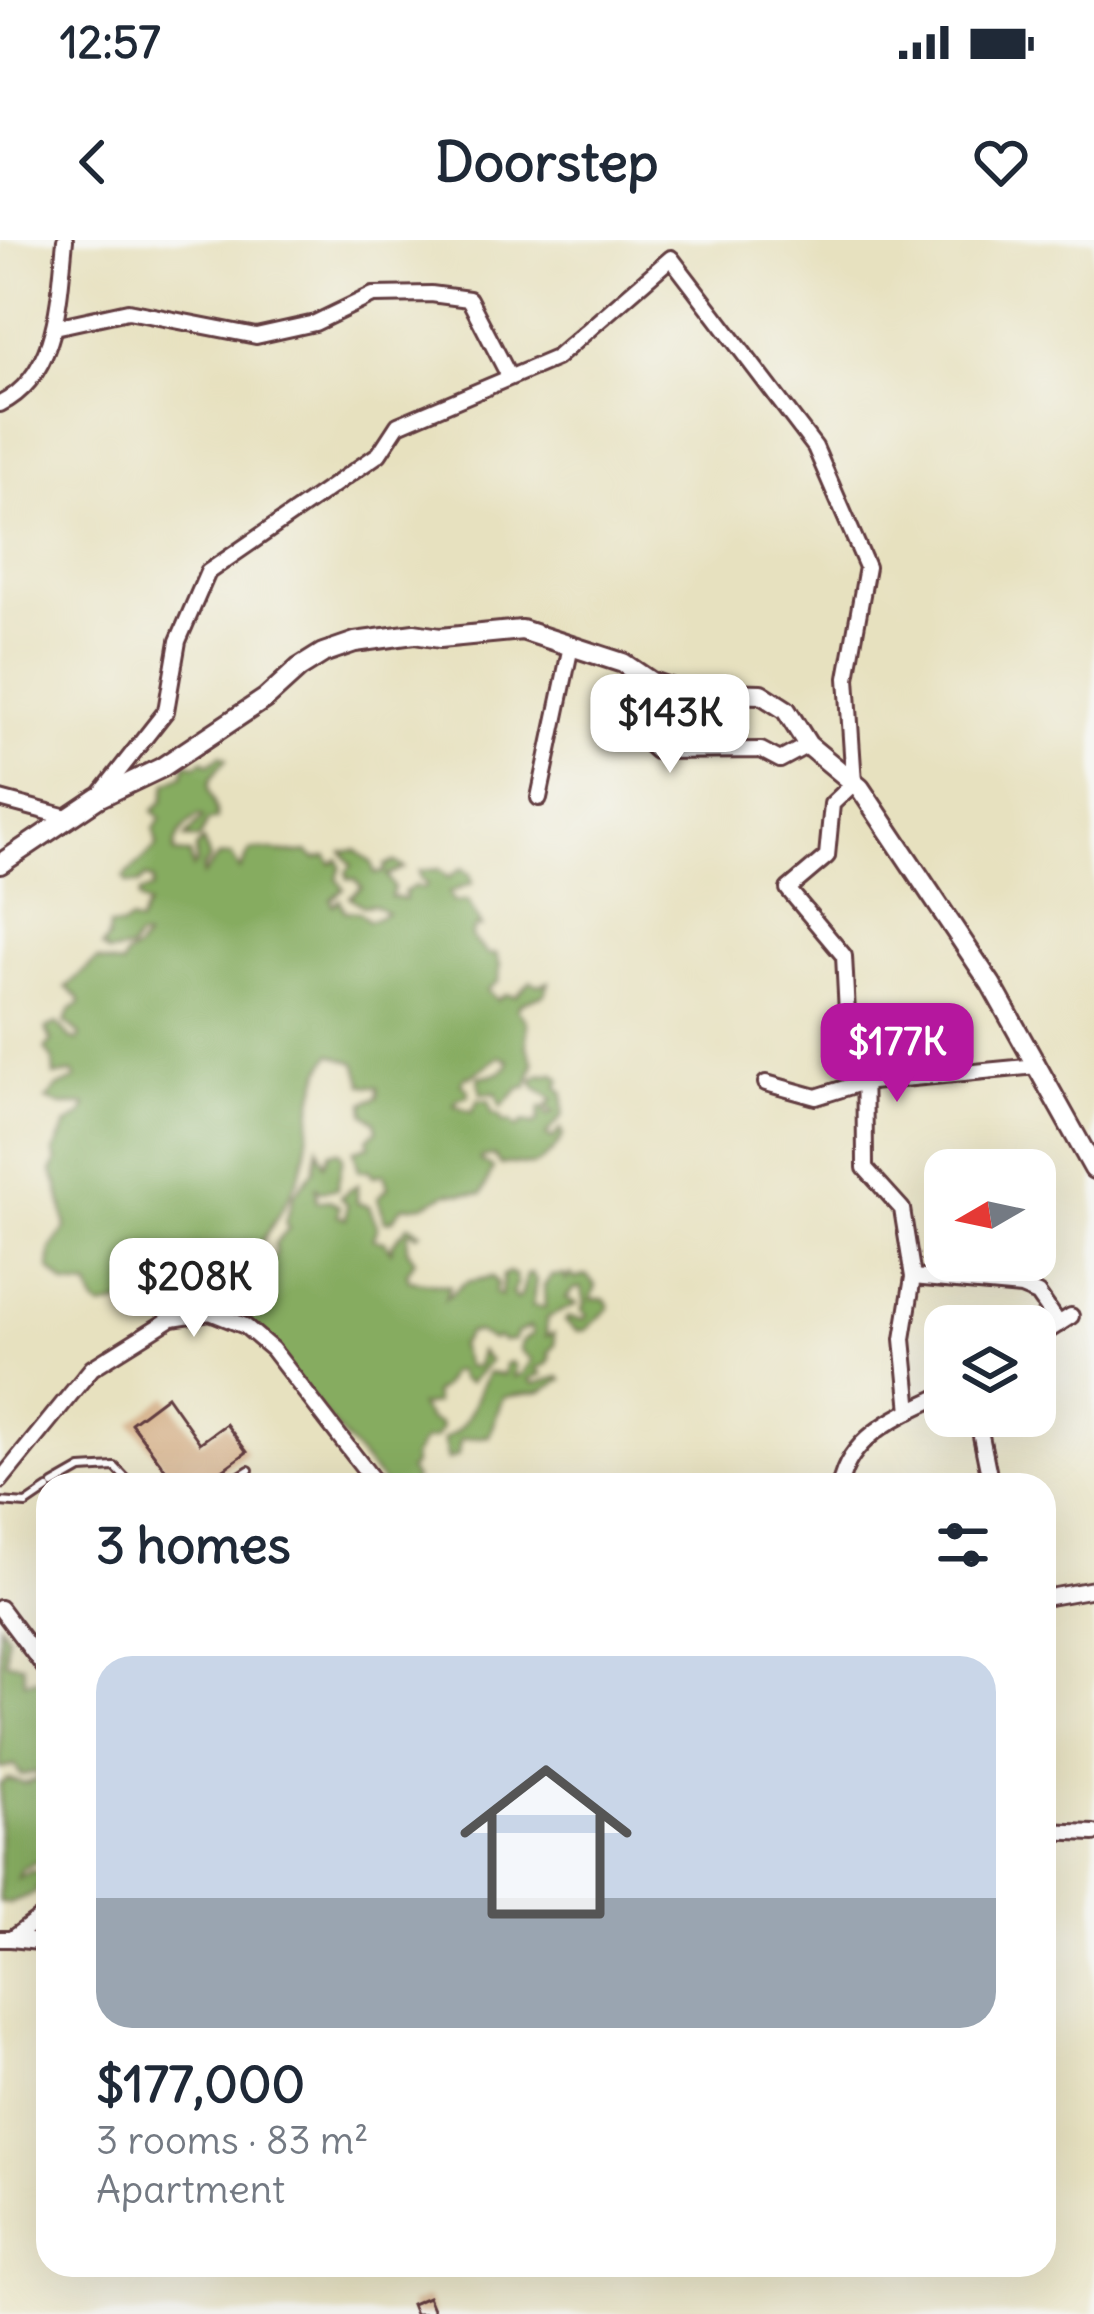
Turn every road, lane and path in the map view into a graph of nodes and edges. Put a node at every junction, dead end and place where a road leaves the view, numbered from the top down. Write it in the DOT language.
graph roads {
  1 [pos="65,240"];
  2 [pos="56,327"];
  3 [pos="509,376"];
  4 [pos="0,404"];
  5 [pos="571,646"];
  6 [pos="640,674"];
  7 [pos="808,746"];
  8 [pos="854,783"];
  9 [pos="98,798"];
  10 [pos="539,798"];
  11 [pos="0,799"];
  12 [pos="68,817"];
  13 [pos="0,864"];
  14 [pos="1037,1066"];
  15 [pos="766,1083"];
  16 [pos="862,1083"];
  17 [pos="1094,1168"];
  18 [pos="913,1276"];
  19 [pos="1049,1305"];
  20 [pos="924,1404"];
  21 [pos="910,1411"];
  22 [pos="981,1437"];
  23 [pos="249,1470"];
  24 [pos="73,1473"];
  25 [pos="121,1473"];
  26 [pos="244,1473"];
  27 [pos="368,1473"];
  28 [pos="842,1473"];
  29 [pos="989,1473"];
  30 [pos="0,1481"];
  31 [pos="36,1497"];
  32 [pos="0,1502"];
  33 [pos="1094,1589"];
  34 [pos="1056,1596"];
  35 [pos="0,1608"];
  36 [pos="36,1656"];
  37 [pos="1056,1831"];
  38 [pos="1094,1833"];
  39 [pos="36,1920"];
  40 [pos="5,1939"];
  41 [pos="36,1942"];
  1 -- 2 [label="street"];
  2 -- 3 [label="street"];
  2 -- 4 [label="street"];
  3 -- 8 [label="street"];
  3 -- 9 [label="street"];
  5 -- 6 [label="street"];
  5 -- 9 [label="street"];
  5 -- 10 [label="street"];
  6 -- 7 [label="street"];
  6 -- 7 [label="street"];
  7 -- 8 [label="street"];
  8 -- 14 [label="street"];
  8 -- 16 [label="street"];
  9 -- 12 [label="street"];
  11 -- 12 [label="street"];
  12 -- 13 [label="street"];
  14 -- 16 [label="street"];
  14 -- 17 [label="street"];
  15 -- 16 [label="street"];
  16 -- 18 [label="street"];
  18 -- 19 [label="street"];
  18 -- 21 [label="street"];
  20 -- 21 [label="street"];
  21 -- 28 [label="street"];
  22 -- 29 [label="street"];
  23 -- 26 [label="lane"];
  24 -- 25 [label="lane"];
  27 -- 30 [label="street"];
  31 -- 32 [label="lane"];
  33 -- 34 [label="street"];
  35 -- 36 [label="street"];
  37 -- 38 [label="street"];
  39 -- 40 [label="street"];
  40 -- 41 [label="street"];
}
